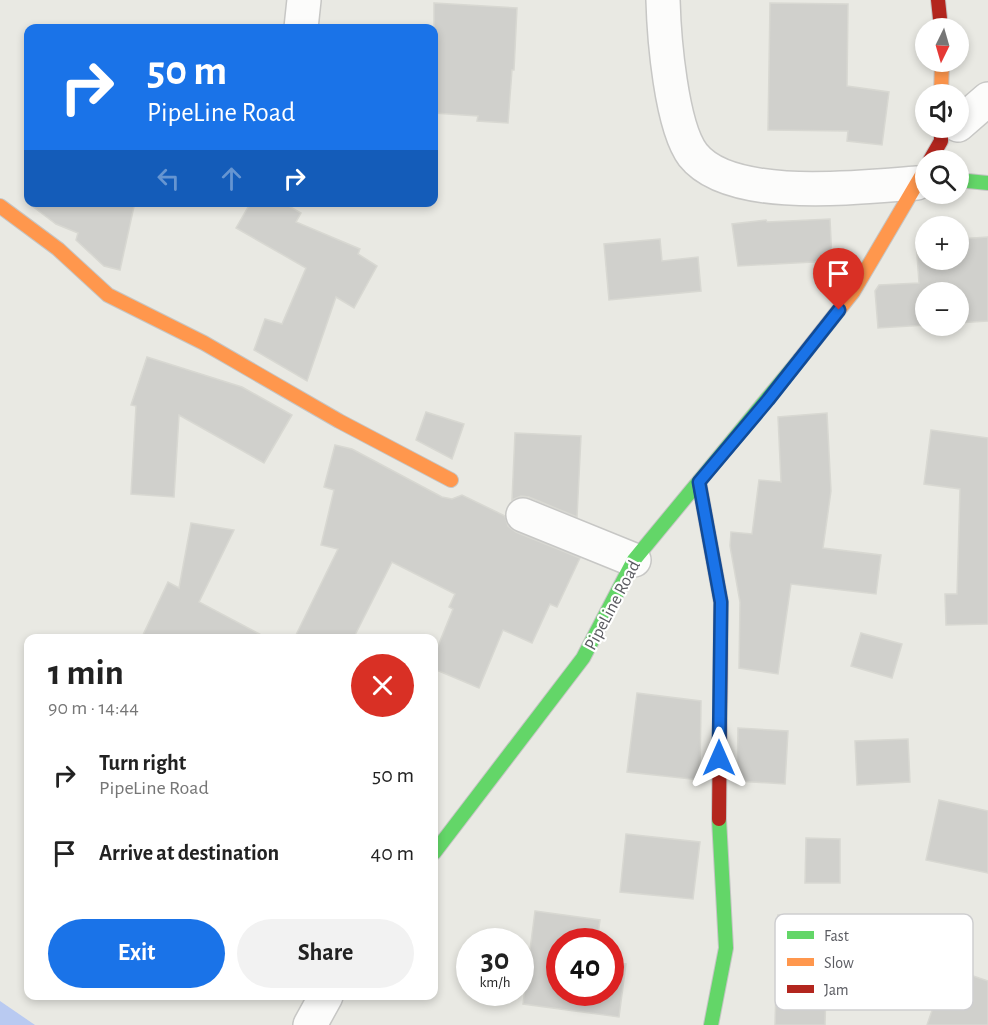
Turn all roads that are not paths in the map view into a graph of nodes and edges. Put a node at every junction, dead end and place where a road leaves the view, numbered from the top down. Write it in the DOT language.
graph roads {
  1 [pos="304,0"];
  2 [pos="663,0"];
  3 [pos="938,0"];
  4 [pos="940,18"];
  5 [pos="301,24"];
  6 [pos="988,99"];
  7 [pos="939,150"];
  8 [pos="915,161"];
  9 [pos="969,181"];
  10 [pos="988,183"];
  11 [pos="915,188"];
  12 [pos="0,207"];
  13 [pos="451,480"];
  14 [pos="699,482"];
  15 [pos="524,515"];
  16 [pos="634,560"];
  17 [pos="438,848"];
  18 [pos="324,1000"];
  19 [pos="310,1025"];
  20 [pos="711,1025"];
  1 -- 5 [label="street"];
  2 -- 8 [label="street"];
  3 -- 4 [label="street"];
  6 -- 7 [label="street, PipeLine Road"];
  9 -- 10 [label="street"];
  11 -- 14 [label="street, PipeLine Road"];
  12 -- 13 [label="street"];
  14 -- 16 [label="street, PipeLine Road"];
  14 -- 20 [label="street"];
  15 -- 16 [label="street"];
  16 -- 17 [label="street, PipeLine Road"];
  18 -- 19 [label="street"];
}
